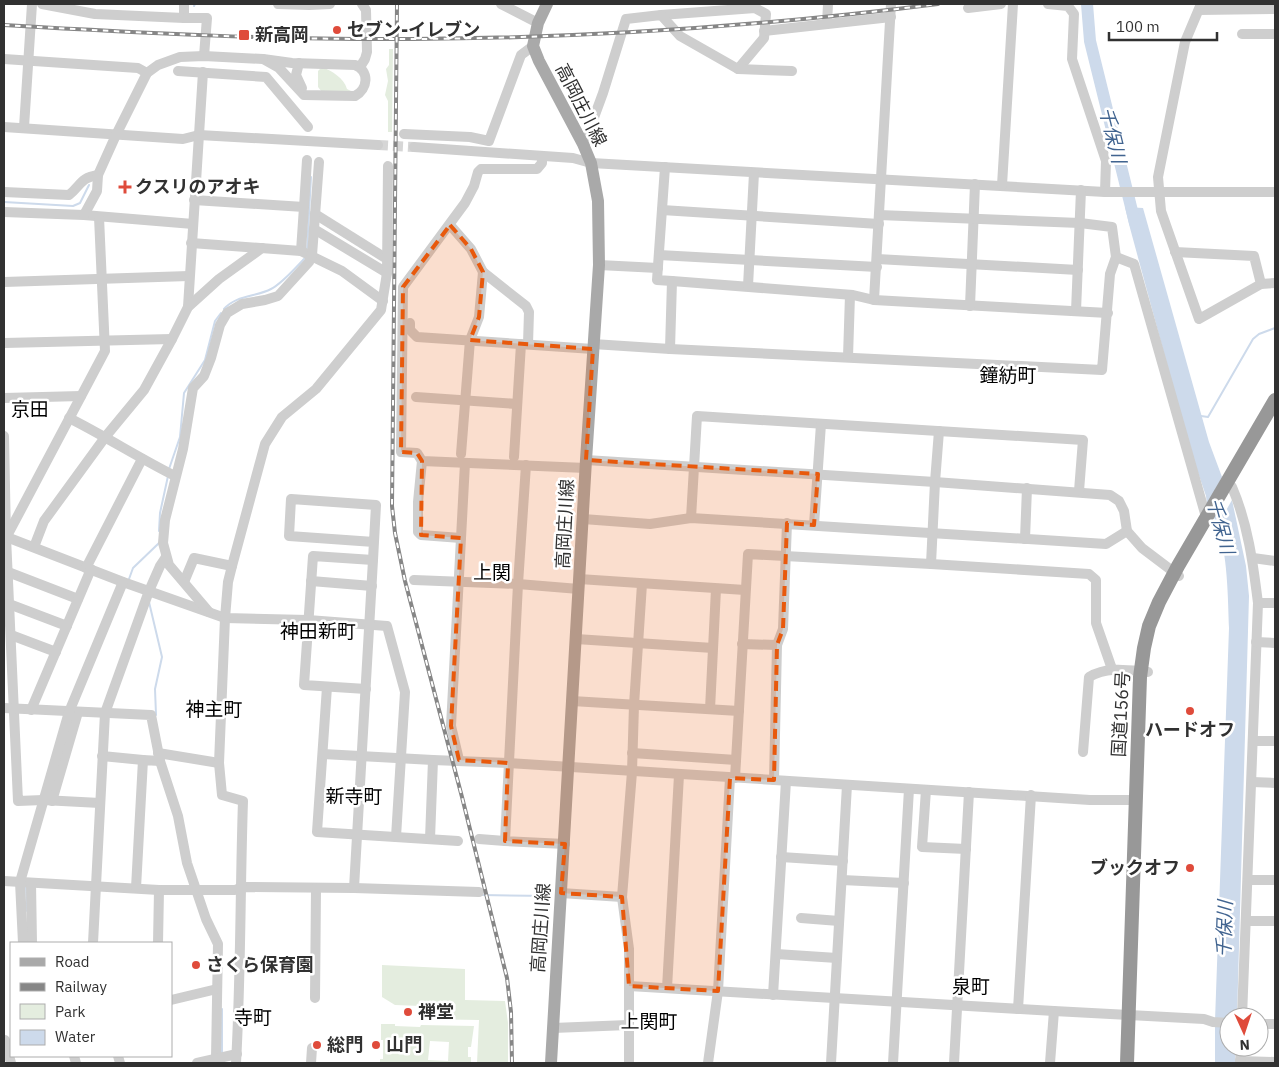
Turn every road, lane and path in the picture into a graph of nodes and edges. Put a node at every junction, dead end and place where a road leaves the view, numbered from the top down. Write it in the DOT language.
graph roads {
  1 [pos="32,4"];
  2 [pos="42,4"];
  3 [pos="184,4"];
  4 [pos="278,4"];
  5 [pos="330,4"];
  6 [pos="362,4"];
  7 [pos="501,4"];
  8 [pos="547,4"];
  9 [pos="828,4"];
  10 [pos="891,4"];
  11 [pos="1001,4"];
  12 [pos="1012,4"];
  13 [pos="1048,4"];
  14 [pos="1200,7"];
  15 [pos="968,8"];
  16 [pos="1275,9"];
  17 [pos="661,15"];
  18 [pos="891,17"];
  19 [pos="184,18"];
  20 [pos="538,23"];
  21 [pos="827,24"];
  22 [pos="764,31"];
  23 [pos="1242,34"];
  24 [pos="1275,34"];
  25 [pos="533,46"];
  26 [pos="204,56"];
  27 [pos="4,58"];
  28 [pos="263,59"];
  29 [pos="28,60"];
  30 [pos="299,63"];
  31 [pos="360,67"];
  32 [pos="738,69"];
  33 [pos="178,71"];
  34 [pos="792,71"];
  35 [pos="203,72"];
  36 [pos="147,74"];
  37 [pos="312,96"];
  38 [pos="4,127"];
  39 [pos="24,127"];
  40 [pos="308,127"];
  41 [pos="404,134"];
  42 [pos="116,135"];
  43 [pos="199,135"];
  44 [pos="583,144"];
  45 [pos="378,145"];
  46 [pos="414,147"];
  47 [pos="542,156"];
  48 [pos="307,160"];
  49 [pos="319,162"];
  50 [pos="591,163"];
  51 [pos="388,166"];
  52 [pos="665,167"];
  53 [pos="754,172"];
  54 [pos="98,175"];
  55 [pos="881,179"];
  56 [pos="975,184"];
  57 [pos="1002,185"];
  58 [pos="1081,190"];
  59 [pos="1110,191"];
  60 [pos="4,192"];
  61 [pos="1275,192"];
  62 [pos="1158,193"];
  63 [pos="194,200"];
  64 [pos="304,207"];
  65 [pos="662,210"];
  66 [pos="4,212"];
  67 [pos="315,214"];
  68 [pos="84,215"];
  69 [pos="752,216"];
  70 [pos="99,217"];
  71 [pos="879,219"];
  72 [pos="974,219"];
  73 [pos="1080,223"];
  74 [pos="193,224"];
  75 [pos="450,224"];
  76 [pos="314,229"];
  77 [pos="192,243"];
  78 [pos="262,248"];
  79 [pos="1175,252"];
  80 [pos="307,253"];
  81 [pos="659,255"];
  82 [pos="1116,257"];
  83 [pos="387,259"];
  84 [pos="750,259"];
  85 [pos="877,263"];
  86 [pos="972,263"];
  87 [pos="599,265"];
  88 [pos="658,268"];
  89 [pos="1078,270"];
  90 [pos="483,272"];
  91 [pos="387,273"];
  92 [pos="189,276"];
  93 [pos="101,278"];
  94 [pos="672,281"];
  95 [pos="4,282"];
  96 [pos="1275,283"];
  97 [pos="1261,284"];
  98 [pos="748,286"];
  99 [pos="850,295"];
  100 [pos="874,300"];
  101 [pos="383,301"];
  102 [pos="188,306"];
  103 [pos="970,306"];
  104 [pos="1076,310"];
  105 [pos="1108,313"];
  106 [pos="410,323"];
  107 [pos="172,339"];
  108 [pos="104,340"];
  109 [pos="470,340"];
  110 [pos="4,343"];
  111 [pos="524,344"];
  112 [pos="593,347"];
  113 [pos="670,349"];
  114 [pos="848,357"];
  115 [pos="81,396"];
  116 [pos="416,397"];
  117 [pos="4,398"];
  118 [pos="1275,400"];
  119 [pos="465,401"];
  120 [pos="518,404"];
  121 [pos="1275,416"];
  122 [pos="69,418"];
  123 [pos="821,424"];
  124 [pos="940,431"];
  125 [pos="4,436"];
  126 [pos="106,436"];
  127 [pos="514,457"];
  128 [pos="142,459"];
  129 [pos="463,459"];
  130 [pos="422,461"];
  131 [pos="586,464"];
  132 [pos="526,465"];
  133 [pos="694,467"];
  134 [pos="818,474"];
  135 [pos="175,476"];
  136 [pos="935,482"];
  137 [pos="1230,487"];
  138 [pos="1028,488"];
  139 [pos="1079,491"];
  140 [pos="1209,517"];
  141 [pos="691,518"];
  142 [pos="583,520"];
  143 [pos="787,523"];
  144 [pos="814,525"];
  145 [pos="1127,531"];
  146 [pos="932,532"];
  147 [pos="5,536"];
  148 [pos="461,538"];
  149 [pos="1025,539"];
  150 [pos="374,542"];
  151 [pos="34,547"];
  152 [pos="166,557"];
  153 [pos="785,558"];
  154 [pos="1253,558"];
  155 [pos="1275,558"];
  156 [pos="373,560"];
  157 [pos="931,564"];
  158 [pos="232,566"];
  159 [pos="89,568"];
  160 [pos="8,572"];
  161 [pos="1177,574"];
  162 [pos="414,580"];
  163 [pos="311,581"];
  164 [pos="123,582"];
  165 [pos="184,582"];
  166 [pos="459,583"];
  167 [pos="518,584"];
  168 [pos="579,584"];
  169 [pos="642,584"];
  170 [pos="372,586"];
  171 [pos="716,588"];
  172 [pos="745,590"];
  173 [pos="149,591"];
  174 [pos="78,599"];
  175 [pos="1258,603"];
  176 [pos="9,604"];
  177 [pos="1275,604"];
  178 [pos="210,612"];
  179 [pos="225,618"];
  180 [pos="308,620"];
  181 [pos="370,625"];
  182 [pos="67,626"];
  183 [pos="11,634"];
  184 [pos="576,639"];
  185 [pos="1256,642"];
  186 [pos="1275,643"];
  187 [pos="638,644"];
  188 [pos="742,644"];
  189 [pos="777,645"];
  190 [pos="713,648"];
  191 [pos="56,652"];
  192 [pos="1112,669"];
  193 [pos="1144,671"];
  194 [pos="327,687"];
  195 [pos="366,689"];
  196 [pos="572,701"];
  197 [pos="634,705"];
  198 [pos="9,708"];
  199 [pos="710,709"];
  200 [pos="31,710"];
  201 [pos="739,711"];
  202 [pos="73,712"];
  203 [pos="105,713"];
  204 [pos="1253,741"];
  205 [pos="1275,741"];
  206 [pos="1083,752"];
  207 [pos="632,753"];
  208 [pos="323,754"];
  209 [pos="102,756"];
  210 [pos="362,756"];
  211 [pos="159,757"];
  212 [pos="401,758"];
  213 [pos="144,760"];
  214 [pos="433,760"];
  215 [pos="459,760"];
  216 [pos="736,760"];
  217 [pos="219,763"];
  218 [pos="508,763"];
  219 [pos="568,767"];
  220 [pos="632,772"];
  221 [pos="679,774"];
  222 [pos="733,778"];
  223 [pos="774,780"];
  224 [pos="786,781"];
  225 [pos="1252,782"];
  226 [pos="1275,783"];
  227 [pos="848,785"];
  228 [pos="909,788"];
  229 [pos="926,790"];
  230 [pos="969,792"];
  231 [pos="1031,795"];
  232 [pos="48,800"];
  233 [pos="1136,800"];
  234 [pos="100,803"];
  235 [pos="357,835"];
  236 [pos="396,837"];
  237 [pos="430,839"];
  238 [pos="479,840"];
  239 [pos="458,841"];
  240 [pos="505,841"];
  241 [pos="564,844"];
  242 [pos="966,849"];
  243 [pos="781,857"];
  244 [pos="843,860"];
  245 [pos="842,880"];
  246 [pos="1248,880"];
  247 [pos="1275,880"];
  248 [pos="4,881"];
  249 [pos="26,882"];
  250 [pos="904,883"];
  251 [pos="97,886"];
  252 [pos="136,888"];
  253 [pos="316,888"];
  254 [pos="354,888"];
  255 [pos="240,889"];
  256 [pos="160,890"];
  257 [pos="195,890"];
  258 [pos="479,892"];
  259 [pos="561,893"];
  260 [pos="622,897"];
  261 [pos="801,918"];
  262 [pos="839,921"];
  263 [pos="1246,921"];
  264 [pos="1275,921"];
  265 [pos="23,942"];
  266 [pos="32,942"];
  267 [pos="93,942"];
  268 [pos="158,942"];
  269 [pos="776,954"];
  270 [pos="837,958"];
  271 [pos="629,986"];
  272 [pos="667,988"];
  273 [pos="217,989"];
  274 [pos="718,991"];
  275 [pos="773,994"];
  276 [pos="315,998"];
  277 [pos="834,998"];
  278 [pos="172,1000"];
  279 [pos="897,1002"];
  280 [pos="958,1006"];
  281 [pos="1242,1007"];
  282 [pos="1018,1009"];
  283 [pos="1054,1012"];
  284 [pos="1132,1015"];
  285 [pos="1219,1022"];
  286 [pos="628,1025"];
  287 [pos="553,1028"];
  288 [pos="7,1040"];
  289 [pos="312,1048"];
  290 [pos="216,1058"];
  291 [pos="236,1058"];
  292 [pos="1240,1062"];
  293 [pos="1275,1062"];
  294 [pos="11,1063"];
  295 [pos="197,1063"];
  296 [pos="311,1063"];
  297 [pos="551,1063"];
  298 [pos="629,1063"];
  299 [pos="708,1063"];
  300 [pos="831,1063"];
  301 [pos="893,1063"];
  302 [pos="954,1063"];
  303 [pos="1050,1063"];
  304 [pos="1127,1063"];
  305 [pos="1135,1063"];
  1 -- 29 [label="street"];
  2 -- 19 [label="street"];
  3 -- 19 [label="street"];
  4 -- 5 [label="street"];
  6 -- 31 [label="street"];
  7 -- 20 [label="street"];
  8 -- 20 [label="main road"];
  9 -- 21 [label="street"];
  10 -- 18 [label="street"];
  11 -- 15 [label="street"];
  12 -- 57 [label="street"];
  13 -- 59 [label="street"];
  14 -- 16 [label="street"];
  14 -- 62 [label="street"];
  17 -- 22 [label="street"];
  17 -- 32 [label="street"];
  17 -- 44 [label="street"];
  18 -- 21 [label="street"];
  18 -- 55 [label="street"];
  19 -- 26 [label="street"];
  20 -- 25 [label="main road"];
  21 -- 22 [label="street"];
  22 -- 32 [label="street"];
  23 -- 24 [label="street"];
  25 -- 41 [label="street"];
  25 -- 44 [label="main road, 高岡庄川線"];
  26 -- 28 [label="street"];
  26 -- 36 [label="street"];
  27 -- 29 [label="street"];
  28 -- 30 [label="street"];
  28 -- 37 [label="street"];
  29 -- 36 [label="street"];
  29 -- 39 [label="street"];
  30 -- 31 [label="street"];
  30 -- 37 [label="street"];
  31 -- 37 [label="street"];
  32 -- 34 [label="street"];
  33 -- 35 [label="street"];
  35 -- 40 [label="street"];
  35 -- 43 [label="street"];
  36 -- 42 [label="street"];
  38 -- 39 [label="street"];
  39 -- 42 [label="street"];
  42 -- 43 [label="street"];
  42 -- 54 [label="street"];
  43 -- 45 [label="street"];
  43 -- 63 [label="street"];
  44 -- 50 [label="main road, 高岡庄川線"];
  46 -- 47 [label="street"];
  47 -- 50 [label="street"];
  47 -- 75 [label="street"];
  48 -- 64 [label="street"];
  49 -- 67 [label="street"];
  50 -- 52 [label="street"];
  50 -- 87 [label="main road, 高岡庄川線"];
  51 -- 83 [label="street"];
  52 -- 53 [label="street"];
  52 -- 65 [label="street"];
  53 -- 55 [label="street"];
  53 -- 69 [label="street"];
  54 -- 60 [label="street"];
  54 -- 68 [label="street"];
  55 -- 56 [label="street"];
  55 -- 71 [label="street"];
  56 -- 57 [label="street"];
  56 -- 72 [label="street"];
  57 -- 58 [label="street"];
  58 -- 59 [label="street"];
  58 -- 73 [label="street"];
  59 -- 62 [label="street"];
  61 -- 62 [label="street"];
  62 -- 79 [label="street"];
  63 -- 64 [label="street"];
  63 -- 74 [label="street"];
  64 -- 80 [label="street"];
  65 -- 69 [label="street"];
  65 -- 81 [label="street"];
  66 -- 68 [label="street"];
  67 -- 76 [label="street"];
  67 -- 83 [label="street"];
  68 -- 70 [label="street"];
  69 -- 71 [label="street"];
  69 -- 84 [label="street"];
  70 -- 74 [label="street"];
  70 -- 93 [label="street"];
  71 -- 72 [label="street"];
  71 -- 85 [label="street"];
  72 -- 73 [label="street"];
  72 -- 86 [label="street"];
  73 -- 82 [label="street"];
  73 -- 89 [label="street"];
  74 -- 77 [label="street"];
  75 -- 90 [label="street"];
  75 -- 130 [label="street"];
  76 -- 80 [label="street"];
  76 -- 91 [label="street"];
  77 -- 78 [label="street"];
  77 -- 92 [label="street"];
  78 -- 80 [label="street"];
  78 -- 102 [label="street"];
  79 -- 97 [label="street"];
  79 -- 97 [label="street"];
  80 -- 101 [label="street"];
  80 -- 135 [label="street"];
  81 -- 84 [label="street"];
  81 -- 88 [label="street"];
  82 -- 105 [label="street"];
  82 -- 140 [label="street"];
  83 -- 91 [label="street"];
  84 -- 85 [label="street"];
  84 -- 98 [label="street"];
  85 -- 86 [label="street"];
  85 -- 100 [label="street"];
  86 -- 89 [label="street"];
  86 -- 103 [label="street"];
  87 -- 88 [label="street"];
  87 -- 112 [label="main road, 高岡庄川線"];
  88 -- 94 [label="street"];
  89 -- 104 [label="street"];
  90 -- 109 [label="street"];
  90 -- 111 [label="street"];
  91 -- 101 [label="street"];
  92 -- 93 [label="street"];
  92 -- 102 [label="street"];
  93 -- 95 [label="street"];
  93 -- 108 [label="street"];
  94 -- 98 [label="street"];
  94 -- 113 [label="street"];
  96 -- 97 [label="street"];
  98 -- 99 [label="street"];
  99 -- 100 [label="street"];
  99 -- 114 [label="street"];
  100 -- 103 [label="street"];
  101 -- 158 [label="street"];
  102 -- 107 [label="street"];
  103 -- 104 [label="street"];
  104 -- 105 [label="street"];
  105 -- 114 [label="street"];
  106 -- 109 [label="street"];
  107 -- 108 [label="street"];
  107 -- 126 [label="street"];
  108 -- 110 [label="street"];
  108 -- 115 [label="street"];
  109 -- 111 [label="street"];
  109 -- 119 [label="street"];
  111 -- 112 [label="street"];
  111 -- 120 [label="street"];
  112 -- 113 [label="street"];
  112 -- 131 [label="main road, 高岡庄川線"];
  113 -- 114 [label="street"];
  115 -- 117 [label="street"];
  115 -- 122 [label="street"];
  116 -- 119 [label="street"];
  118 -- 137 [label="highway, 国道156号"];
  119 -- 120 [label="street"];
  119 -- 129 [label="street"];
  120 -- 127 [label="street"];
  121 -- 137 [label="highway, 国道156号"];
  122 -- 126 [label="street"];
  122 -- 147 [label="street"];
  123 -- 124 [label="street"];
  123 -- 133 [label="street"];
  123 -- 134 [label="street"];
  124 -- 136 [label="street"];
  124 -- 139 [label="street"];
  125 -- 147 [label="street"];
  126 -- 128 [label="street"];
  126 -- 151 [label="street"];
  128 -- 135 [label="street"];
  128 -- 159 [label="street"];
  129 -- 130 [label="street"];
  129 -- 132 [label="street"];
  129 -- 148 [label="street"];
  130 -- 148 [label="street"];
  131 -- 132 [label="street"];
  131 -- 133 [label="street"];
  131 -- 142 [label="main road, 高岡庄川線"];
  132 -- 167 [label="street"];
  133 -- 134 [label="street"];
  133 -- 141 [label="street"];
  134 -- 136 [label="street"];
  134 -- 144 [label="street"];
  135 -- 152 [label="street"];
  136 -- 138 [label="street"];
  136 -- 146 [label="street"];
  137 -- 140 [label="highway, 国道156号"];
  137 -- 154 [label="street"];
  138 -- 139 [label="street"];
  138 -- 149 [label="street"];
  139 -- 145 [label="street"];
  140 -- 161 [label="highway, 国道156号"];
  141 -- 142 [label="street"];
  141 -- 143 [label="street"];
  142 -- 168 [label="main road, 高岡庄川線"];
  143 -- 144 [label="street"];
  143 -- 153 [label="street"];
  144 -- 146 [label="street"];
  145 -- 149 [label="street"];
  145 -- 161 [label="street"];
  146 -- 149 [label="street"];
  146 -- 157 [label="street"];
  147 -- 151 [label="street"];
  147 -- 160 [label="street"];
  148 -- 166 [label="street"];
  150 -- 150 [label="street"];
  150 -- 156 [label="street"];
  151 -- 159 [label="street"];
  152 -- 165 [label="street"];
  152 -- 173 [label="street"];
  153 -- 157 [label="street"];
  153 -- 172 [label="street"];
  153 -- 189 [label="street"];
  154 -- 155 [label="street"];
  154 -- 175 [label="street"];
  156 -- 163 [label="street"];
  156 -- 170 [label="street"];
  157 -- 192 [label="street"];
  158 -- 165 [label="street"];
  158 -- 179 [label="street"];
  159 -- 164 [label="street"];
  159 -- 174 [label="street"];
  160 -- 174 [label="street"];
  160 -- 176 [label="street"];
  161 -- 193 [label="highway, 国道156号"];
  162 -- 166 [label="street"];
  163 -- 170 [label="street"];
  163 -- 180 [label="street"];
  164 -- 173 [label="street"];
  164 -- 202 [label="street"];
  165 -- 178 [label="street"];
  166 -- 167 [label="street"];
  166 -- 215 [label="street"];
  167 -- 168 [label="street"];
  167 -- 218 [label="street"];
  168 -- 169 [label="street"];
  168 -- 184 [label="main road, 高岡庄川線"];
  169 -- 171 [label="street"];
  169 -- 187 [label="street"];
  170 -- 181 [label="street"];
  171 -- 172 [label="street"];
  171 -- 190 [label="street"];
  172 -- 188 [label="street"];
  173 -- 178 [label="street"];
  173 -- 203 [label="street"];
  174 -- 182 [label="street"];
  175 -- 177 [label="street"];
  175 -- 185 [label="street"];
  176 -- 182 [label="street"];
  176 -- 183 [label="street"];
  178 -- 179 [label="street"];
  179 -- 180 [label="street"];
  179 -- 217 [label="street"];
  180 -- 181 [label="street"];
  180 -- 194 [label="street"];
  181 -- 195 [label="street"];
  181 -- 212 [label="street"];
  182 -- 191 [label="street"];
  183 -- 191 [label="street"];
  183 -- 198 [label="street"];
  184 -- 187 [label="street"];
  184 -- 196 [label="main road, 高岡庄川線"];
  185 -- 186 [label="street"];
  185 -- 204 [label="street"];
  187 -- 190 [label="street"];
  187 -- 197 [label="street"];
  188 -- 189 [label="street"];
  188 -- 201 [label="street"];
  189 -- 223 [label="street"];
  190 -- 199 [label="street"];
  191 -- 200 [label="street"];
  192 -- 193 [label="street"];
  192 -- 206 [label="street"];
  193 -- 233 [label="highway, 国道156号"];
  193 -- 284 [label="highway, 国道156号"];
  194 -- 195 [label="street"];
  194 -- 208 [label="street"];
  195 -- 210 [label="street"];
  196 -- 197 [label="street"];
  196 -- 219 [label="main road, 高岡庄川線"];
  197 -- 199 [label="street"];
  197 -- 207 [label="street"];
  198 -- 200 [label="street"];
  198 -- 232 [label="street"];
  199 -- 201 [label="street"];
  200 -- 202 [label="street"];
  201 -- 216 [label="street"];
  202 -- 203 [label="street"];
  202 -- 232 [label="street"];
  203 -- 209 [label="street"];
  203 -- 211 [label="street"];
  204 -- 205 [label="street"];
  204 -- 225 [label="street"];
  207 -- 216 [label="street"];
  207 -- 220 [label="street"];
  208 -- 210 [label="street"];
  208 -- 235 [label="street"];
  209 -- 213 [label="street"];
  209 -- 234 [label="street"];
  210 -- 212 [label="street"];
  210 -- 235 [label="street"];
  211 -- 213 [label="street"];
  211 -- 217 [label="street"];
  211 -- 257 [label="street"];
  212 -- 214 [label="street"];
  212 -- 236 [label="street"];
  213 -- 252 [label="street"];
  214 -- 215 [label="street"];
  214 -- 237 [label="street"];
  215 -- 218 [label="street"];
  216 -- 222 [label="street"];
  217 -- 255 [label="street"];
  218 -- 219 [label="street"];
  218 -- 240 [label="street"];
  219 -- 220 [label="street"];
  219 -- 241 [label="main road, 高岡庄川線"];
  220 -- 221 [label="street"];
  220 -- 260 [label="street"];
  221 -- 222 [label="street"];
  221 -- 272 [label="street"];
  222 -- 223 [label="street"];
  222 -- 274 [label="street"];
  223 -- 224 [label="street"];
  224 -- 227 [label="street"];
  224 -- 243 [label="street"];
  225 -- 226 [label="street"];
  225 -- 246 [label="street"];
  227 -- 228 [label="street"];
  227 -- 244 [label="street"];
  228 -- 229 [label="street"];
  228 -- 250 [label="street"];
  229 -- 230 [label="street"];
  229 -- 242 [label="street"];
  230 -- 231 [label="street"];
  230 -- 242 [label="street"];
  231 -- 233 [label="street"];
  231 -- 282 [label="street"];
  232 -- 234 [label="street"];
  232 -- 249 [label="street"];
  233 -- 284 [label="highway, 国道156号"];
  234 -- 251 [label="street"];
  235 -- 236 [label="street"];
  235 -- 254 [label="street"];
  236 -- 237 [label="street"];
  237 -- 239 [label="street"];
  238 -- 240 [label="street"];
  240 -- 241 [label="street"];
  241 -- 259 [label="main road, 高岡庄川線"];
  242 -- 280 [label="street"];
  243 -- 244 [label="street"];
  243 -- 269 [label="street"];
  244 -- 245 [label="street"];
  245 -- 250 [label="street"];
  245 -- 262 [label="street"];
  246 -- 247 [label="street"];
  246 -- 263 [label="street"];
  248 -- 249 [label="street"];
  249 -- 251 [label="street"];
  249 -- 265 [label="street"];
  249 -- 266 [label="street"];
  250 -- 279 [label="street"];
  251 -- 252 [label="street"];
  251 -- 267 [label="street"];
  252 -- 256 [label="street"];
  253 -- 254 [label="street"];
  253 -- 255 [label="street"];
  253 -- 276 [label="street"];
  254 -- 258 [label="street"];
  255 -- 257 [label="street"];
  255 -- 291 [label="street"];
  256 -- 257 [label="street"];
  256 -- 268 [label="street"];
  257 -- 273 [label="street"];
  259 -- 260 [label="street"];
  259 -- 287 [label="main road, 高岡庄川線"];
  260 -- 271 [label="street"];
  261 -- 262 [label="street"];
  262 -- 270 [label="street"];
  263 -- 264 [label="street"];
  263 -- 281 [label="street"];
  269 -- 270 [label="street"];
  269 -- 275 [label="street"];
  270 -- 277 [label="street"];
  271 -- 272 [label="street"];
  271 -- 286 [label="street"];
  272 -- 274 [label="street"];
  273 -- 278 [label="street"];
  273 -- 290 [label="street"];
  274 -- 275 [label="street"];
  274 -- 299 [label="street"];
  275 -- 277 [label="street"];
  277 -- 279 [label="street"];
  277 -- 300 [label="street"];
  279 -- 280 [label="street"];
  279 -- 301 [label="street"];
  280 -- 282 [label="street"];
  280 -- 302 [label="street"];
  282 -- 283 [label="street"];
  283 -- 284 [label="street"];
  283 -- 303 [label="street"];
  284 -- 285 [label="street"];
  284 -- 304 [label="highway, 国道156号"];
  284 -- 305 [label="highway, 国道156号"];
  286 -- 287 [label="street"];
  286 -- 298 [label="street"];
  287 -- 297 [label="main road, 高岡庄川線"];
  288 -- 294 [label="street"];
  289 -- 296 [label="street"];
  290 -- 291 [label="street"];
  290 -- 295 [label="street"];
  292 -- 293 [label="street"];
}
